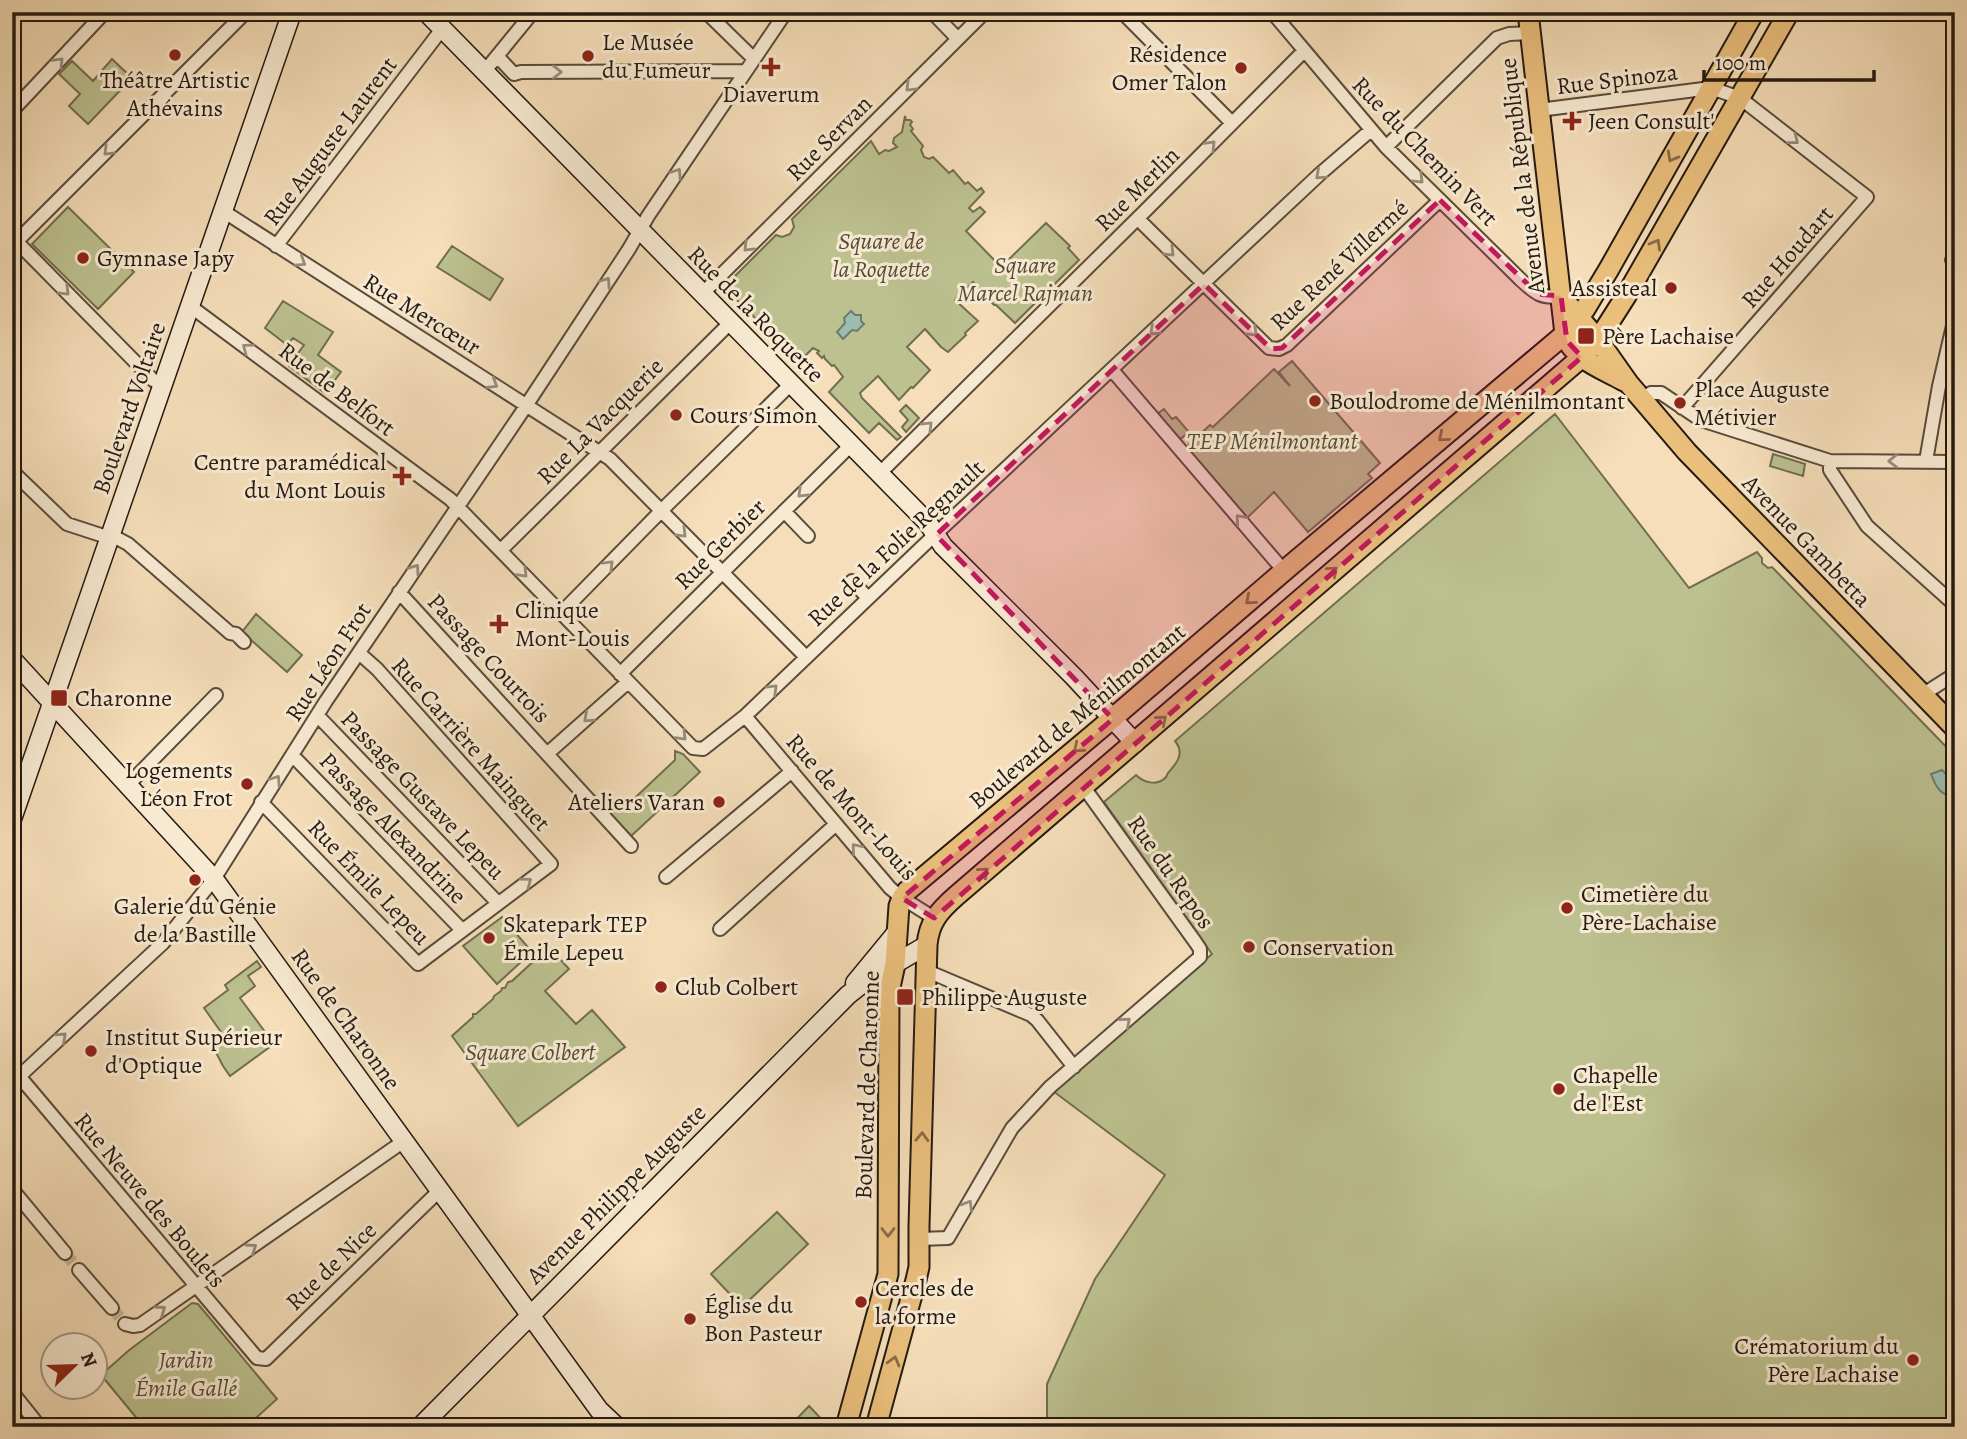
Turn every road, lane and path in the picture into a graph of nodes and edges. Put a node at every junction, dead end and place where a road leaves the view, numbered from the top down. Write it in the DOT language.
graph roads {
  1 [pos="106,12"];
  2 [pos="246,12"];
  3 [pos="292,12"];
  4 [pos="426,12"];
  5 [pos="533,12"];
  6 [pos="706,12"];
  7 [pos="786,12"];
  8 [pos="932,12"];
  9 [pos="985,12"];
  10 [pos="1122,12"];
  11 [pos="1272,12"];
  12 [pos="1528,12"];
  13 [pos="1754,12"];
  14 [pos="1789,12"];
  15 [pos="442,29"];
  16 [pos="1530,33"];
  17 [pos="958,39"];
  18 [pos="1304,51"];
  19 [pos="497,56"];
  20 [pos="754,59"];
  21 [pos="746,71"];
  22 [pos="484,72"];
  23 [pos="514,74"];
  24 [pos="1711,88"];
  25 [pos="500,89"];
  26 [pos="1740,98"];
  27 [pos="1539,110"];
  28 [pos="12,111"];
  29 [pos="1232,123"];
  30 [pos="1371,130"];
  31 [pos="1386,147"];
  32 [pos="1867,197"];
  33 [pos="1440,200"];
  34 [pos="223,211"];
  35 [pos="1138,219"];
  36 [pos="639,230"];
  37 [pos="15,244"];
  38 [pos="276,246"];
  39 [pos="1204,284"];
  40 [pos="702,294"];
  41 [pos="1561,296"];
  42 [pos="190,306"];
  43 [pos="1579,317"];
  44 [pos="1955,317"];
  45 [pos="730,323"];
  46 [pos="1565,334"];
  47 [pos="1598,340"];
  48 [pos="1581,357"];
  49 [pos="1112,370"];
  50 [pos="791,384"];
  51 [pos="163,385"];
  52 [pos="1636,391"];
  53 [pos="526,405"];
  54 [pos="1682,408"];
  55 [pos="851,445"];
  56 [pos="599,451"];
  57 [pos="1830,461"];
  58 [pos="1926,461"];
  59 [pos="1955,462"];
  60 [pos="12,471"];
  61 [pos="879,474"];
  62 [pos="458,507"];
  63 [pos="661,511"];
  64 [pos="784,511"];
  65 [pos="936,535"];
  66 [pos="808,536"];
  67 [pos="110,537"];
  68 [pos="500,550"];
  69 [pos="1284,571"];
  70 [pos="722,572"];
  71 [pos="852,581"];
  72 [pos="399,592"];
  73 [pos="1305,595"];
  74 [pos="868,597"];
  75 [pos="1955,605"];
  76 [pos="561,613"];
  77 [pos="244,642"];
  78 [pos="359,653"];
  79 [pos="806,657"];
  80 [pos="12,659"];
  81 [pos="1955,674"];
  82 [pos="624,678"];
  83 [pos="216,695"];
  84 [pos="1923,695"];
  85 [pos="53,703"];
  86 [pos="317,715"];
  87 [pos="745,716"];
  88 [pos="1113,718"];
  89 [pos="1955,728"];
  90 [pos="1135,743"];
  91 [pos="548,753"];
  92 [pos="292,755"];
  93 [pos="792,771"];
  94 [pos="128,785"];
  95 [pos="1083,786"];
  96 [pos="261,802"];
  97 [pos="12,819"];
  98 [pos="835,825"];
  99 [pos="631,846"];
  100 [pos="551,864"];
  101 [pos="666,877"];
  102 [pos="214,879"];
  103 [pos="902,898"];
  104 [pos="498,903"];
  105 [pos="934,918"];
  106 [pos="720,929"];
  107 [pos="463,930"];
  108 [pos="897,933"];
  109 [pos="927,945"];
  110 [pos="895,964"];
  111 [pos="927,971"];
  112 [pos="848,995"];
  113 [pos="1074,1067"];
  114 [pos="16,1079"];
  115 [pos="404,1141"];
  116 [pos="12,1189"];
  117 [pos="440,1190"];
  118 [pos="919,1239"];
  119 [pos="65,1253"];
  120 [pos="79,1270"];
  121 [pos="888,1274"];
  122 [pos="916,1280"];
  123 [pos="195,1287"];
  124 [pos="112,1308"];
  125 [pos="531,1315"];
  126 [pos="125,1324"];
  127 [pos="250,1350"];
  128 [pos="12,1392"];
  129 [pos="610,1425"];
  130 [pos="40,1427"];
  131 [pos="420,1427"];
  132 [pos="846,1427"];
  133 [pos="876,1427"];
  28 -- 1 [label="street, one-way"];
  2 -- 37 [label="street, one-way"];
  3 -- 34 [label="street, Boulevard Voltaire"];
  4 -- 15 [label="street, Rue de la Roquette"];
  5 -- 19 [label="street"];
  6 -- 20 [label="street"];
  7 -- 20 [label="street, Rue Léon Frot"];
  8 -- 17 [label="street"];
  9 -- 17 [label="street, Rue Servan"];
  10 -- 29 [label="street"];
  11 -- 18 [label="street, Rue du Chemin Vert"];
  12 -- 16 [label="main road, Avenue de la République"];
  13 -- 24 [label="main road, Boulevard de Ménilmontant"];
  14 -- 26 [label="main road"];
  15 -- 22 [label="street, Rue de la Roquette"];
  15 -- 38 [label="street, Rue Auguste Laurent"];
  16 -- 27 [label="main road, Avenue de la République"];
  16 -- 31 [label="street"];
  17 -- 40 [label="street, Rue Servan, one-way"];
  18 -- 29 [label="street, Rue Merlin"];
  18 -- 30 [label="street, Rue du Chemin Vert"];
  19 -- 22 [label="street"];
  19 -- 23 [label="street"];
  20 -- 21 [label="street, Rue Léon Frot"];
  23 -- 21 [label="street, one-way"];
  36 -- 21 [label="street, Rue Léon Frot, one-way"];
  22 -- 25 [label="street, Rue de la Roquette"];
  23 -- 25 [label="street"];
  24 -- 26 [label="street, Rue Spinoza"];
  24 -- 27 [label="street, Rue Spinoza"];
  24 -- 43 [label="main road, Boulevard de Ménilmontant, one-way"];
  25 -- 36 [label="street, Rue de la Roquette"];
  26 -- 32 [label="street, Rue Spinoza, one-way"];
  47 -- 26 [label="main road, one-way"];
  27 -- 41 [label="main road, Avenue de la République"];
  35 -- 29 [label="street, Rue Merlin, one-way"];
  30 -- 31 [label="street, Rue du Chemin Vert"];
  30 -- 39 [label="street, Rue de la Folie Regnault, one-way"];
  31 -- 33 [label="street, Rue du Chemin Vert, one-way"];
  32 -- 54 [label="street, Rue Houdart"];
  39 -- 33 [label="street, Rue René Villermé, one-way"];
  33 -- 41 [label="street, Rue du Chemin Vert"];
  34 -- 38 [label="street, Rue Mercœur"];
  34 -- 42 [label="street, Boulevard Voltaire"];
  35 -- 39 [label="street, Rue René Villermé, one-way"];
  61 -- 35 [label="street, Rue Merlin, one-way"];
  36 -- 40 [label="street, Rue de la Roquette"];
  53 -- 36 [label="street, Rue Léon Frot, one-way"];
  37 -- 51 [label="street, one-way"];
  38 -- 53 [label="street, Rue Mercœur, one-way"];
  39 -- 49 [label="street, Rue de la Folie Regnault, one-way"];
  40 -- 45 [label="street, Rue de la Roquette"];
  41 -- 43 [label="main road"];
  41 -- 46 [label="main road, Avenue de la République"];
  42 -- 51 [label="street, Boulevard Voltaire"];
  62 -- 42 [label="street, Rue de Belfort, one-way"];
  43 -- 46 [label="main road, Boulevard de Ménilmontant"];
  43 -- 47 [label="main road"];
  44 -- 58 [label="street"];
  45 -- 50 [label="street, Rue de la Roquette"];
  45 -- 56 [label="street, Rue La Vacquerie"];
  46 -- 48 [label="main road"];
  46 -- 69 [label="main road, Boulevard de Ménilmontant, one-way"];
  47 -- 48 [label="main road"];
  47 -- 52 [label="main road"];
  48 -- 52 [label="main road"];
  73 -- 48 [label="main road, one-way"];
  49 -- 65 [label="street, Rue de la Folie Regnault"];
  69 -- 49 [label="street, one-way"];
  50 -- 55 [label="street, Rue de la Roquette"];
  50 -- 63 [label="street"];
  51 -- 67 [label="street, Boulevard Voltaire"];
  52 -- 54 [label="street"];
  52 -- 84 [label="main road, Avenue Gambetta"];
  53 -- 56 [label="street, Rue Mercœur"];
  53 -- 62 [label="street, Rue Léon Frot"];
  54 -- 57 [label="street"];
  55 -- 61 [label="street, Rue de la Roquette"];
  55 -- 64 [label="street, Rue Gerbier, one-way"];
  56 -- 63 [label="street, Rue Mercœur"];
  56 -- 68 [label="street, Rue La Vacquerie"];
  58 -- 57 [label="street, one-way"];
  57 -- 75 [label="street"];
  58 -- 59 [label="street"];
  60 -- 67 [label="street"];
  61 -- 65 [label="street, Rue de la Roquette"];
  62 -- 68 [label="street, Rue de la Folie Regnault"];
  72 -- 62 [label="street, Rue Léon Frot, one-way"];
  63 -- 70 [label="street, Rue Mercœur, one-way"];
  76 -- 63 [label="street, one-way"];
  64 -- 66 [label="street"];
  64 -- 70 [label="street, Rue Gerbier"];
  65 -- 74 [label="street, Rue de la Folie Regnault"];
  65 -- 88 [label="street, Rue de la Roquette"];
  67 -- 77 [label="street"];
  67 -- 85 [label="street, Boulevard Voltaire"];
  68 -- 76 [label="street, Rue de la Folie Regnault, one-way"];
  69 -- 73 [label="main road"];
  69 -- 88 [label="main road, Boulevard de Ménilmontant, one-way"];
  70 -- 79 [label="street, Rue Mercœur"];
  70 -- 82 [label="street, Rue Gerbier"];
  71 -- 74 [label="street"];
  72 -- 78 [label="street, Rue Léon Frot"];
  72 -- 91 [label="street, Passage Courtois"];
  90 -- 73 [label="main road, one-way"];
  74 -- 79 [label="street, Rue de la Folie Regnault"];
  76 -- 82 [label="street, Rue de la Folie Regnault"];
  78 -- 86 [label="street, Rue Léon Frot"];
  78 -- 100 [label="street, Rue Carrière Mainguet"];
  87 -- 79 [label="street, Rue de la Folie Regnault, one-way"];
  80 -- 85 [label="street, Rue de Charonne"];
  81 -- 84 [label="street"];
  82 -- 87 [label="street, Rue de la Folie Regnault, one-way"];
  82 -- 91 [label="street, Passage Courtois, one-way"];
  83 -- 94 [label="street"];
  84 -- 89 [label="main road, Avenue Gambetta"];
  85 -- 94 [label="street, Rue de Charonne"];
  85 -- 97 [label="street, Boulevard Voltaire"];
  86 -- 92 [label="street, Rue Léon Frot"];
  86 -- 104 [label="street, Passage Gustave Lepeu"];
  87 -- 93 [label="street, Rue de Mont-Louis"];
  88 -- 90 [label="street, Rue de la Roquette"];
  88 -- 103 [label="main road, Boulevard de Ménilmontant, one-way"];
  90 -- 95 [label="main road"];
  91 -- 99 [label="street, Passage Courtois"];
  96 -- 92 [label="street, Rue Léon Frot, one-way"];
  92 -- 107 [label="street, Passage Alexandrine"];
  93 -- 98 [label="street, Rue de Mont-Louis"];
  93 -- 101 [label="street"];
  94 -- 102 [label="street, Rue de Charonne"];
  105 -- 95 [label="main road, one-way"];
  113 -- 95 [label="street, Rue du Repos, one-way"];
  96 -- 102 [label="street, Rue Léon Frot"];
  96 -- 107 [label="street, Rue Émile Lepeu"];
  103 -- 98 [label="street, Rue de Mont-Louis, one-way"];
  98 -- 106 [label="street"];
  104 -- 100 [label="street, Rue Émile Lepeu, one-way"];
  114 -- 102 [label="street, Rue Léon Frot, one-way"];
  102 -- 115 [label="street, Rue de Charonne"];
  103 -- 105 [label="street, Rue de Mont-Louis"];
  103 -- 108 [label="main road, Boulevard de Charonne"];
  104 -- 107 [label="street, Rue Émile Lepeu"];
  105 -- 109 [label="main road"];
  108 -- 110 [label="main road, Boulevard de Charonne"];
  108 -- 112 [label="street, Avenue Philippe Auguste"];
  109 -- 110 [label="street, Avenue Philippe Auguste"];
  109 -- 111 [label="main road"];
  110 -- 112 [label="street, Avenue Philippe Auguste"];
  110 -- 121 [label="main road, Boulevard de Charonne, one-way"];
  111 -- 113 [label="street"];
  118 -- 111 [label="main road, one-way"];
  112 -- 125 [label="street, Avenue Philippe Auguste"];
  118 -- 113 [label="street, Rue du Repos, one-way"];
  114 -- 123 [label="street, Rue Neuve des Boulets"];
  115 -- 117 [label="street, Rue de Charonne"];
  123 -- 115 [label="street, one-way"];
  116 -- 119 [label="street"];
  117 -- 125 [label="street, Rue de Charonne"];
  117 -- 127 [label="street, Rue de Nice"];
  118 -- 122 [label="main road"];
  120 -- 124 [label="street"];
  121 -- 122 [label="main road"];
  121 -- 132 [label="main road, Boulevard de Charonne"];
  133 -- 122 [label="main road, one-way"];
  126 -- 123 [label="street, one-way"];
  123 -- 127 [label="street, Rue Neuve des Boulets"];
  125 -- 129 [label="street, Rue de Charonne"];
  125 -- 131 [label="street, Avenue Philippe Auguste"];
  128 -- 130 [label="street"];
}
